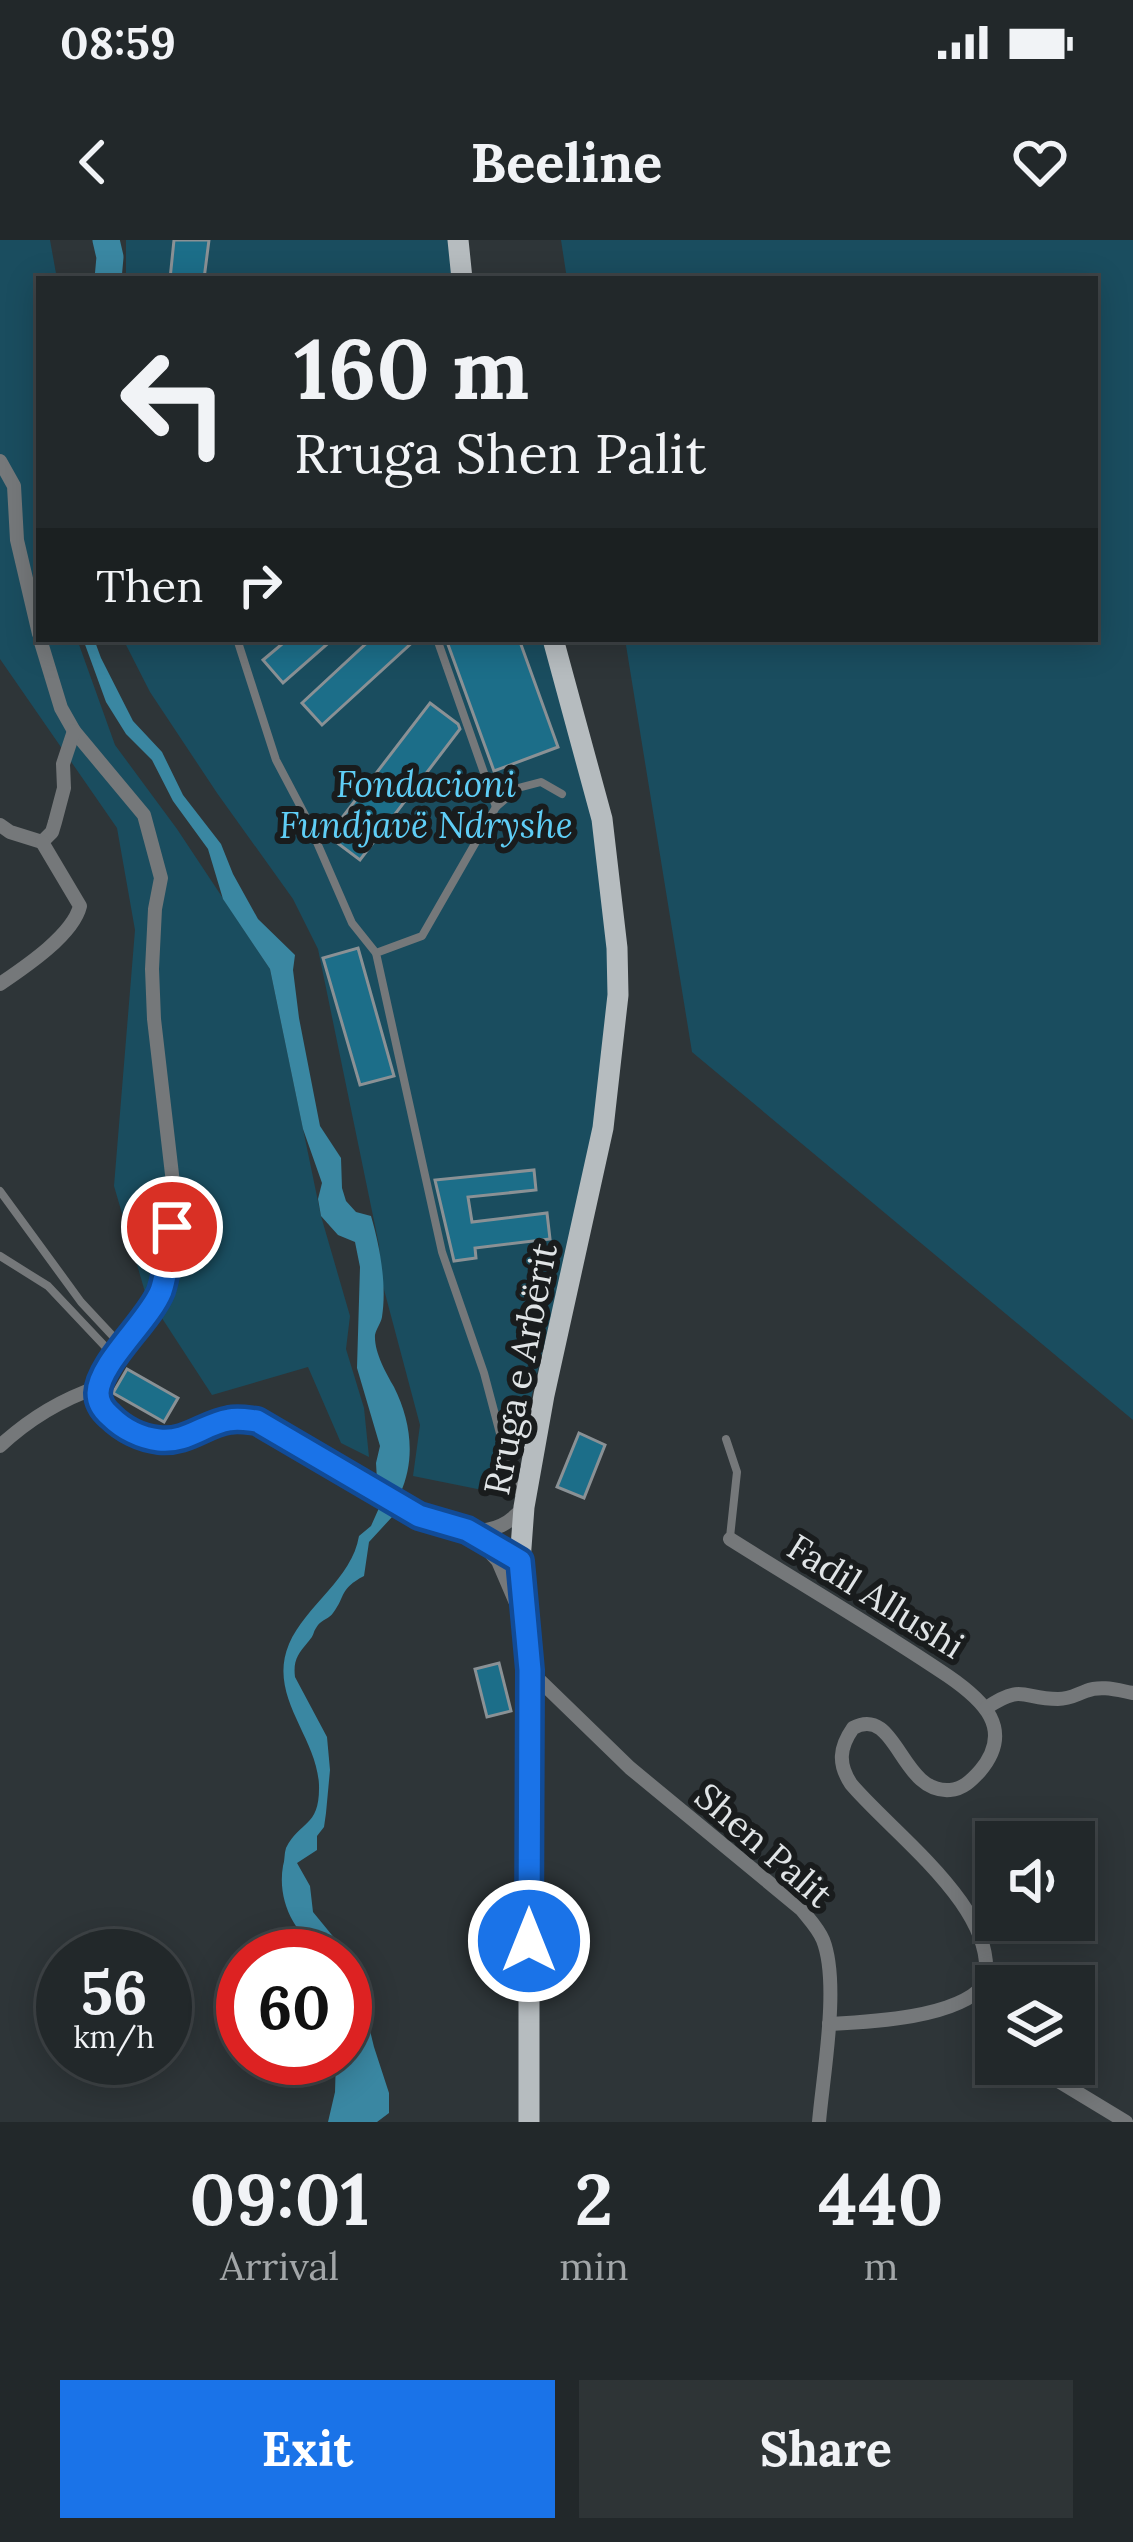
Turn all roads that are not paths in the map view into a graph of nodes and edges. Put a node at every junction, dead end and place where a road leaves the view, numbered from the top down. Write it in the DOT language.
graph roads {
  1 [pos="458,240"];
  2 [pos="462,276"];
  3 [pos="0,461"];
  4 [pos="0,527"];
  5 [pos="17,540"];
  6 [pos="36,620"];
  7 [pos="41,642"];
  8 [pos="238,642"];
  9 [pos="438,642"];
  10 [pos="554,642"];
  11 [pos="74,731"];
  12 [pos="562,794"];
  13 [pos="496,807"];
  14 [pos="0,825"];
  15 [pos="42,842"];
  16 [pos="376,953"];
  17 [pos="0,984"];
  18 [pos="0,1191"];
  19 [pos="0,1256"];
  20 [pos="119,1352"];
  21 [pos="98,1388"];
  22 [pos="542,1407"];
  23 [pos="495,1414"];
  24 [pos="726,1439"];
  25 [pos="0,1446"];
  26 [pos="524,1507"];
  27 [pos="467,1530"];
  28 [pos="730,1539"];
  29 [pos="520,1561"];
  30 [pos="526,1628"];
  31 [pos="530,1670"];
  32 [pos="1133,1693"];
  33 [pos="986,1708"];
  34 [pos="986,1965"];
  35 [pos="975,1994"];
  36 [pos="829,2024"];
  37 [pos="1065,2085"];
  38 [pos="529,2122"];
  39 [pos="819,2122"];
  40 [pos="1126,2122"];
  1 -- 2 [label="main road"];
  3 -- 5 [label="street"];
  4 -- 5 [label="street"];
  5 -- 6 [label="street"];
  7 -- 11 [label="street"];
  8 -- 16 [label="lane"];
  9 -- 13 [label="lane"];
  10 -- 22 [label="main road, Rruga e Arbërit"];
  11 -- 15 [label="street"];
  11 -- 20 [label="street"];
  12 -- 13 [label="lane"];
  13 -- 16 [label="lane"];
  14 -- 15 [label="street"];
  15 -- 17 [label="street"];
  16 -- 23 [label="lane"];
  18 -- 20 [label="lane"];
  19 -- 20 [label="lane"];
  20 -- 21 [label="street"];
  21 -- 25 [label="street"];
  21 -- 27 [label="street"];
  22 -- 23 [label="lane"];
  22 -- 26 [label="main road, Rruga e Arbërit"];
  23 -- 26 [label="lane"];
  24 -- 28 [label="lane"];
  26 -- 27 [label="street"];
  26 -- 29 [label="main road, Rruga e Arbërit"];
  27 -- 29 [label="street"];
  27 -- 30 [label="street"];
  28 -- 33 [label="street, Fadil Allushi"];
  29 -- 30 [label="main road, Rruga e Arbërit"];
  30 -- 31 [label="main road, Rruga e Arbërit"];
  31 -- 36 [label="street, Shen Palit"];
  31 -- 38 [label="main road, Rruga e Arbërit"];
  32 -- 33 [label="street"];
  33 -- 34 [label="street"];
  35 -- 36 [label="street"];
  36 -- 39 [label="street, Shen Palit"];
  37 -- 40 [label="street"];
}
